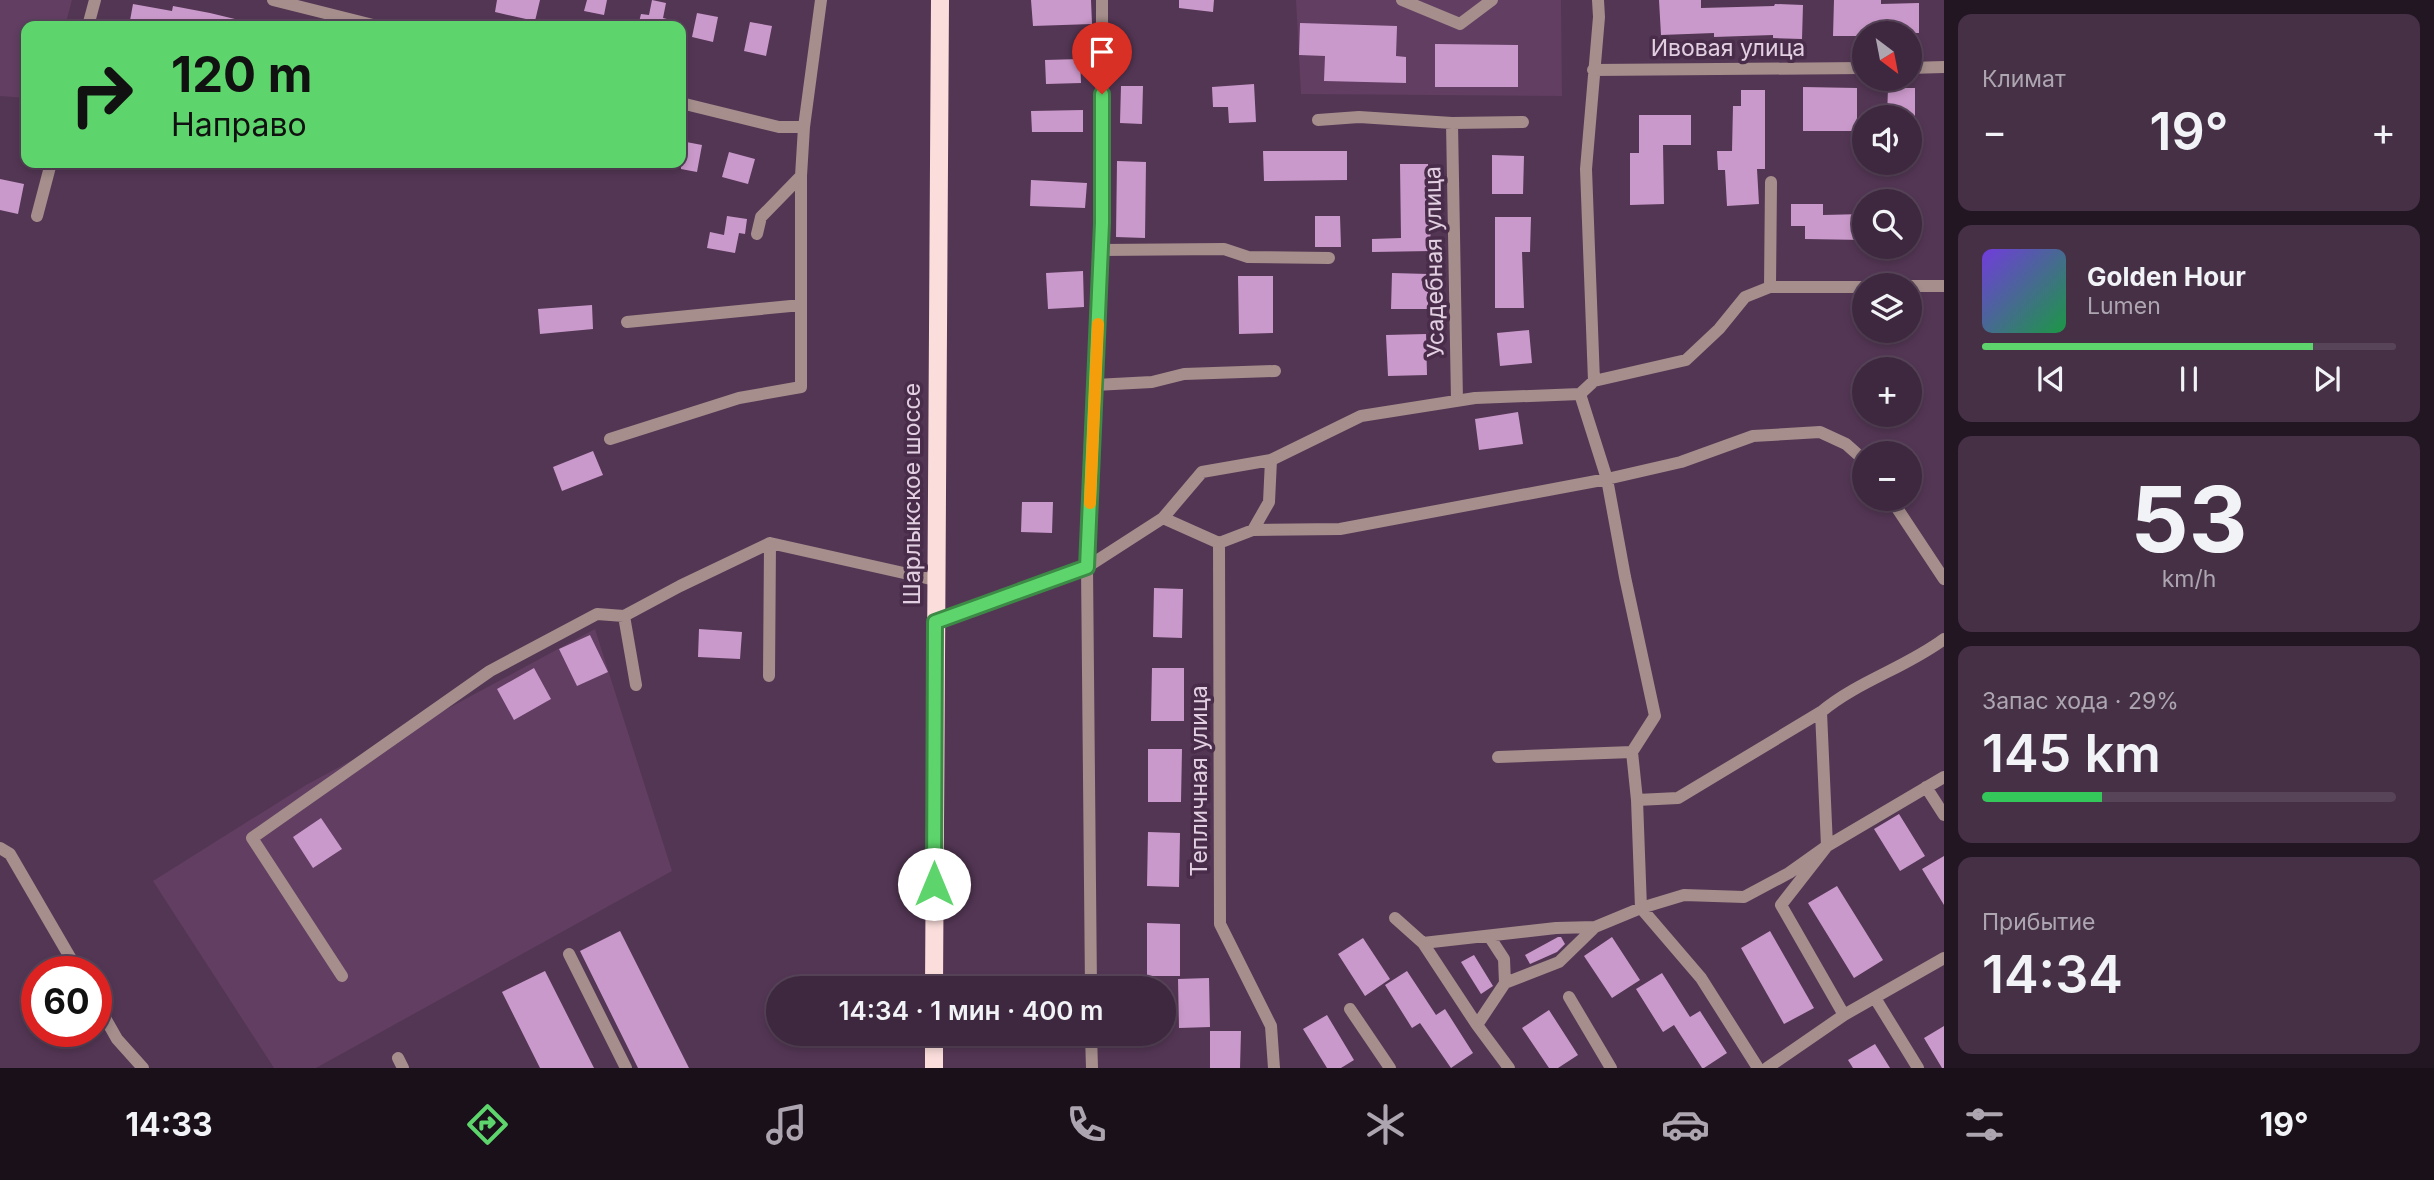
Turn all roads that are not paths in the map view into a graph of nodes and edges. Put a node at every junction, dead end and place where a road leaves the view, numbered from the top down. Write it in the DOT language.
graph roads {
  1 [pos="95,0"];
  2 [pos="273,0"];
  3 [pos="821,0"];
  4 [pos="940,0"];
  5 [pos="1102,0"];
  6 [pos="1402,0"];
  7 [pos="1492,0"];
  8 [pos="1598,0"];
  9 [pos="89,21"];
  10 [pos="357,21"];
  11 [pos="1944,67"];
  12 [pos="1852,68"];
  13 [pos="1922,68"];
  14 [pos="1593,70"];
  15 [pos="686,104"];
  16 [pos="1318,120"];
  17 [pos="1452,122"];
  18 [pos="1523,122"];
  19 [pos="804,127"];
  20 [pos="50,168"];
  21 [pos="801,176"];
  22 [pos="1771,182"];
  23 [pos="37,216"];
  24 [pos="757,234"];
  25 [pos="1101,250"];
  26 [pos="1329,258"];
  27 [pos="1852,286"];
  28 [pos="1922,286"];
  29 [pos="1944,286"];
  30 [pos="1770,287"];
  31 [pos="801,305"];
  32 [pos="627,322"];
  33 [pos="1275,371"];
  34 [pos="1594,382"];
  35 [pos="1095,385"];
  36 [pos="1580,394"];
  37 [pos="1457,401"];
  38 [pos="610,439"];
  39 [pos="1852,449"];
  40 [pos="1272,460"];
  41 [pos="1607,479"];
  42 [pos="1899,511"];
  43 [pos="1163,518"];
  44 [pos="1252,530"];
  45 [pos="770,543"];
  46 [pos="1219,543"];
  47 [pos="1087,567"];
  48 [pos="1944,579"];
  49 [pos="935,580"];
  50 [pos="624,617"];
  51 [pos="935,622"];
  52 [pos="1944,639"];
  53 [pos="768,676"];
  54 [pos="636,685"];
  55 [pos="1821,712"];
  56 [pos="1632,752"];
  57 [pos="1498,757"];
  58 [pos="1944,777"];
  59 [pos="1926,787"];
  60 [pos="1637,800"];
  61 [pos="1944,815"];
  62 [pos="1827,846"];
  63 [pos="0,848"];
  64 [pos="1641,908"];
  65 [pos="1395,918"];
  66 [pos="1595,927"];
  67 [pos="1489,936"];
  68 [pos="1423,943"];
  69 [pos="569,954"];
  70 [pos="69,956"];
  71 [pos="1944,958"];
  72 [pos="342,976"];
  73 [pos="934,976"];
  74 [pos="1091,976"];
  75 [pos="1505,983"];
  76 [pos="1569,997"];
  77 [pos="1875,998"];
  78 [pos="1350,1009"];
  79 [pos="1844,1015"];
  80 [pos="1477,1025"];
  81 [pos="112,1030"];
  82 [pos="934,1046"];
  83 [pos="1091,1046"];
  84 [pos="143,1068"];
  85 [pos="626,1068"];
  86 [pos="934,1068"];
  87 [pos="1091,1068"];
  88 [pos="1274,1068"];
  89 [pos="1390,1068"];
  90 [pos="1509,1068"];
  91 [pos="1611,1068"];
  92 [pos="1758,1068"];
  93 [pos="1767,1068"];
  94 [pos="1918,1068"];
  1 -- 9 [label="street"];
  2 -- 10 [label="street"];
  3 -- 19 [label="street"];
  4 -- 49 [label="main road, Шарлыкское шоссе"];
  5 -- 25 [label="street"];
  6 -- 7 [label="street"];
  8 -- 14 [label="street"];
  11 -- 13 [label="street"];
  12 -- 14 [label="street, Ивовая улица"];
  14 -- 34 [label="street"];
  15 -- 19 [label="street"];
  16 -- 17 [label="street"];
  17 -- 18 [label="street"];
  17 -- 37 [label="street, Усадебная улица"];
  19 -- 21 [label="street"];
  20 -- 23 [label="street"];
  21 -- 24 [label="street"];
  21 -- 31 [label="street"];
  22 -- 30 [label="street"];
  25 -- 26 [label="street"];
  25 -- 35 [label="street"];
  27 -- 30 [label="street"];
  28 -- 29 [label="street"];
  30 -- 34 [label="street"];
  31 -- 32 [label="street"];
  31 -- 38 [label="street"];
  33 -- 35 [label="street"];
  34 -- 36 [label="street"];
  35 -- 47 [label="street"];
  36 -- 37 [label="street"];
  36 -- 41 [label="street"];
  37 -- 40 [label="street"];
  39 -- 41 [label="street"];
  40 -- 43 [label="street"];
  40 -- 44 [label="street"];
  41 -- 44 [label="street"];
  41 -- 56 [label="street"];
  42 -- 48 [label="street"];
  43 -- 46 [label="street"];
  43 -- 47 [label="street"];
  44 -- 46 [label="street"];
  45 -- 49 [label="street"];
  45 -- 50 [label="street"];
  45 -- 53 [label="street"];
  46 -- 88 [label="street, Тепличная улица"];
  47 -- 51 [label="street"];
  47 -- 74 [label="street"];
  49 -- 51 [label="main road, Шарлыкское шоссе"];
  50 -- 54 [label="street"];
  50 -- 72 [label="street"];
  51 -- 73 [label="main road, Шарлыкское шоссе"];
  52 -- 55 [label="street"];
  55 -- 60 [label="street"];
  55 -- 62 [label="street"];
  56 -- 57 [label="street"];
  56 -- 60 [label="street"];
  58 -- 59 [label="street"];
  59 -- 61 [label="street"];
  59 -- 62 [label="street"];
  60 -- 64 [label="street"];
  62 -- 64 [label="street"];
  62 -- 79 [label="street"];
  63 -- 70 [label="street"];
  64 -- 66 [label="street"];
  64 -- 92 [label="street"];
  65 -- 68 [label="street"];
  66 -- 67 [label="street"];
  66 -- 75 [label="street"];
  67 -- 68 [label="street"];
  67 -- 75 [label="street"];
  68 -- 80 [label="street"];
  69 -- 85 [label="street"];
  71 -- 77 [label="street"];
  75 -- 80 [label="street"];
  76 -- 91 [label="street"];
  77 -- 79 [label="street"];
  77 -- 94 [label="street"];
  78 -- 89 [label="street"];
  79 -- 93 [label="street"];
  80 -- 90 [label="street"];
  81 -- 84 [label="street"];
  82 -- 86 [label="main road"];
  83 -- 87 [label="street"];
}
